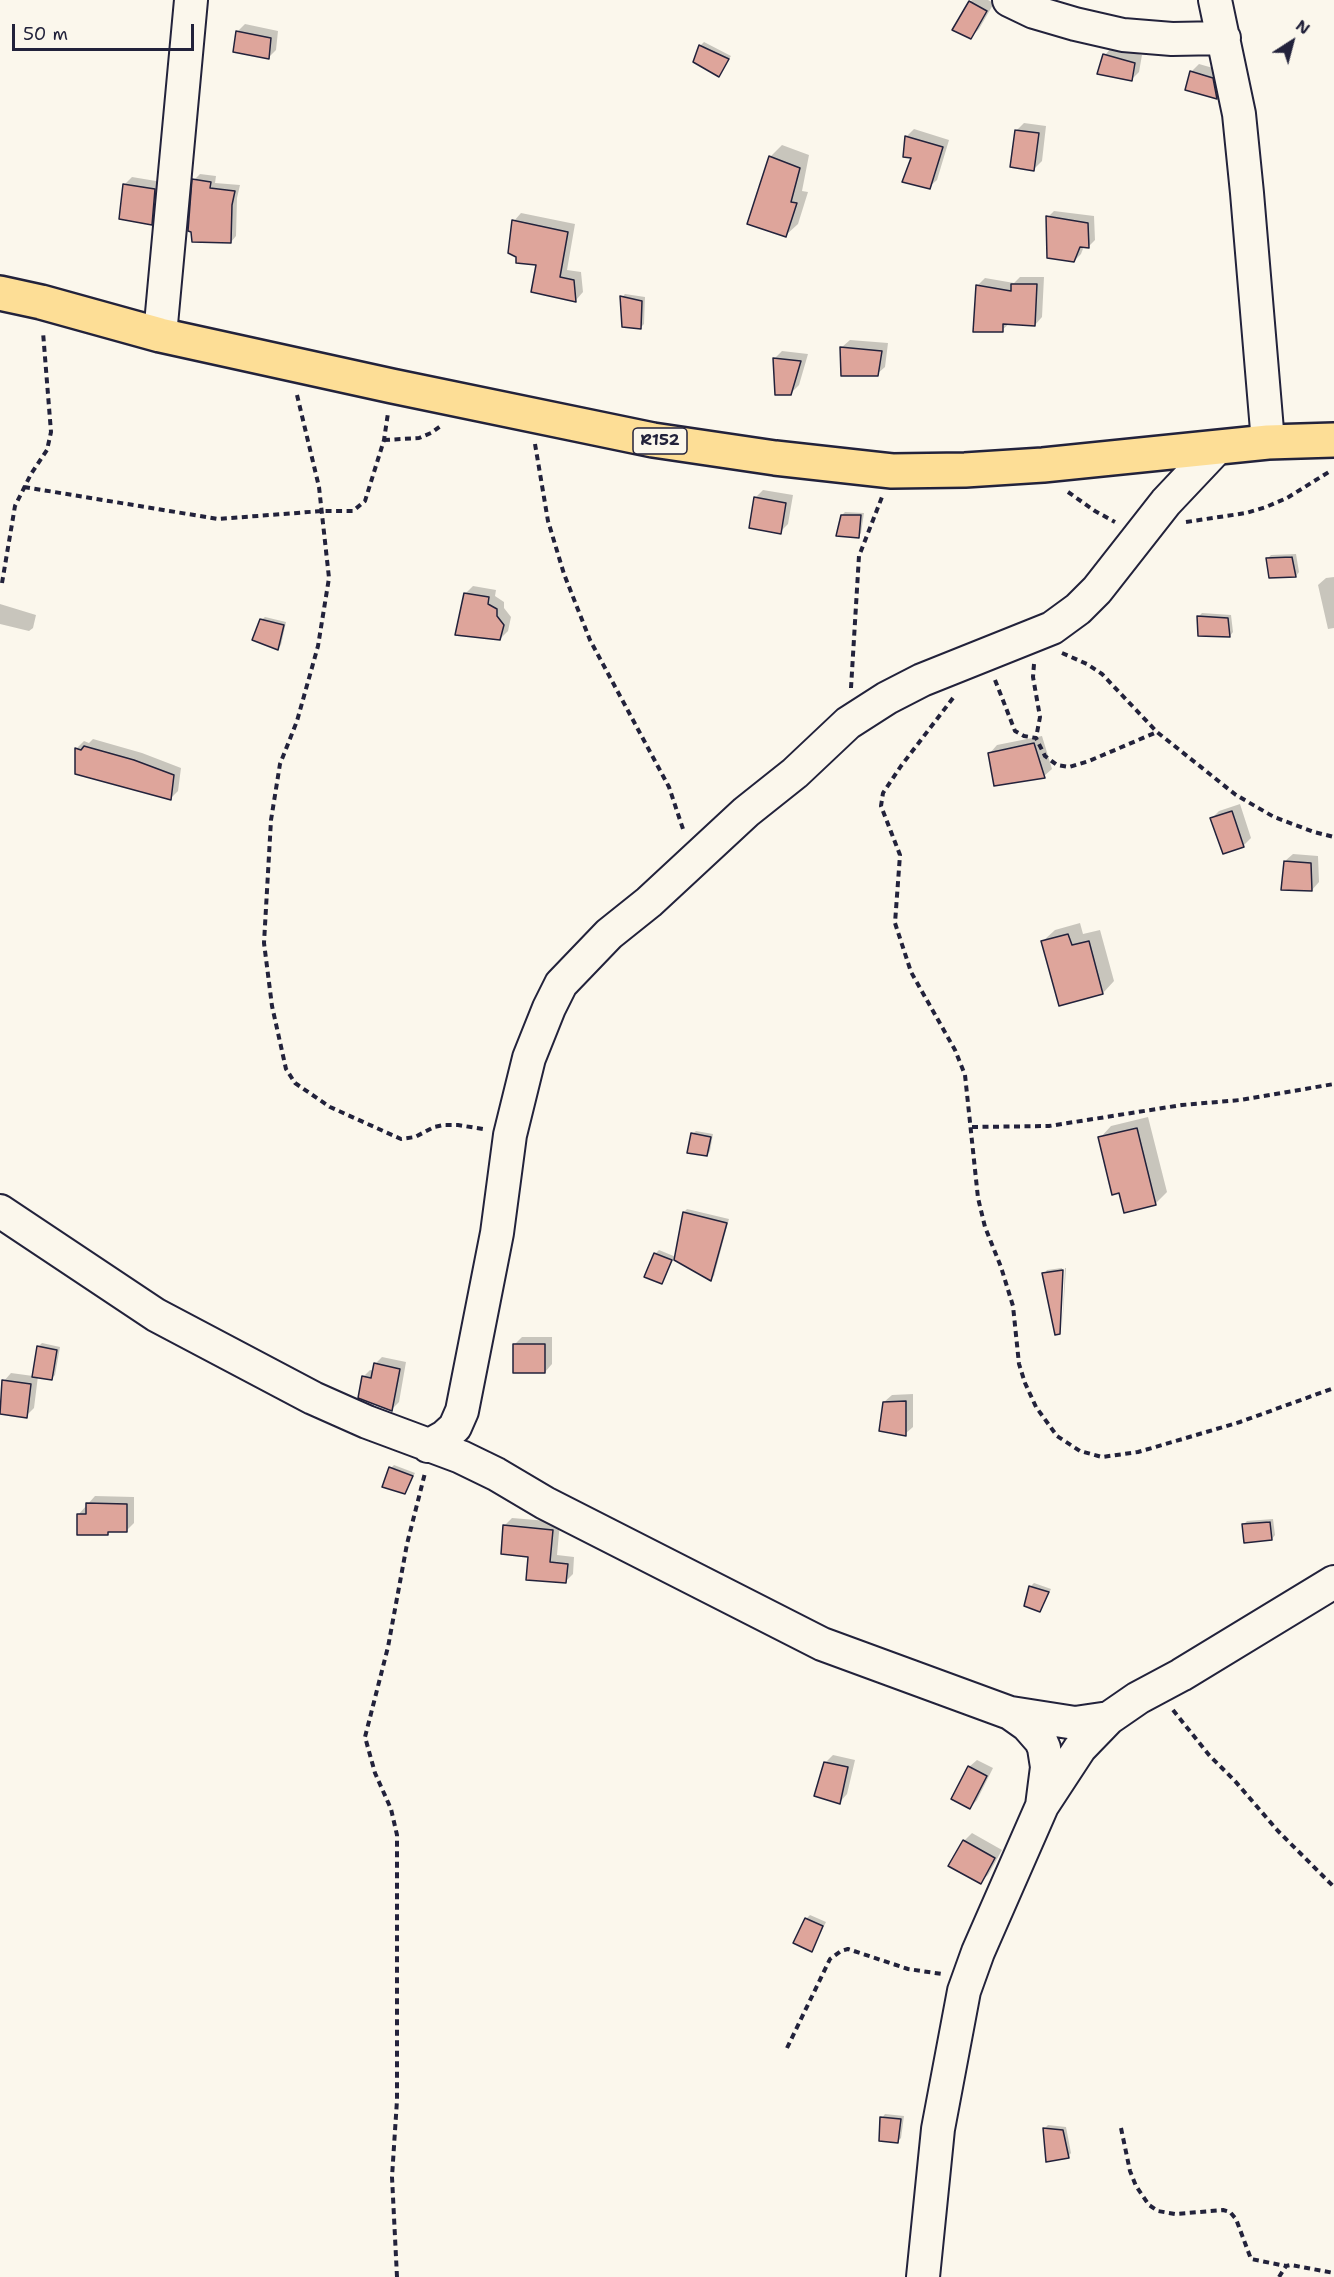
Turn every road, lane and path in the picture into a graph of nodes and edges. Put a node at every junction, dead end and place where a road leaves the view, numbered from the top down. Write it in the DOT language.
graph roads {
  1 [pos="191,0"];
  2 [pos="1009,0"];
  3 [pos="1215,0"];
  4 [pos="1224,38"];
  5 [pos="0,293"];
  6 [pos="41,302"];
  7 [pos="160,335"];
  8 [pos="288,363"];
  9 [pos="392,386"];
  10 [pos="460,400"];
  11 [pos="530,414"];
  12 [pos="384,440"];
  13 [pos="1268,442"];
  14 [pos="1217,448"];
  15 [pos="1334,449"];
  16 [pos="1043,465"];
  17 [pos="892,471"];
  18 [pos="24,487"];
  19 [pos="322,511"];
  20 [pos="1185,523"];
  21 [pos="1143,530"];
  22 [pos="2,583"];
  23 [pos="1033,643"];
  24 [pos="982,656"];
  25 [pos="848,723"];
  26 [pos="1157,732"];
  27 [pos="1036,738"];
  28 [pos="1334,837"];
  29 [pos="693,861"];
  30 [pos="1334,1084"];
  31 [pos="972,1127"];
  32 [pos="510,1135"];
  33 [pos="0,1211"];
  34 [pos="1334,1388"];
  35 [pos="428,1446"];
  36 [pos="1334,1582"];
  37 [pos="1157,1688"];
  38 [pos="1010,1713"];
  39 [pos="1108,1718"];
  40 [pos="1042,1806"];
  41 [pos="1334,1887"];
  42 [pos="978,1952"];
  43 [pos="788,2048"];
  44 [pos="1121,2128"];
  45 [pos="1286,2266"];
  46 [pos="1334,2273"];
  47 [pos="397,2277"];
  48 [pos="923,2277"];
  49 [pos="1279,2277"];
  1 -- 7 [label="street"];
  2 -- 4 [label="street"];
  3 -- 4 [label="street"];
  4 -- 13 [label="street"];
  5 -- 6 [label="main road, R152"];
  6 -- 7 [label="main road, R152"];
  6 -- 18 [label="path"];
  7 -- 8 [label="main road, R152"];
  8 -- 9 [label="main road, R152"];
  8 -- 19 [label="path"];
  9 -- 10 [label="main road, R152"];
  9 -- 12 [label="path"];
  10 -- 11 [label="main road, R152"];
  10 -- 12 [label="path"];
  11 -- 17 [label="main road, R152"];
  11 -- 29 [label="path"];
  12 -- 19 [label="path"];
  13 -- 14 [label="main road, R152"];
  13 -- 15 [label="main road, R152"];
  14 -- 16 [label="main road, R152"];
  14 -- 21 [label="street"];
  15 -- 20 [label="path"];
  16 -- 17 [label="main road, R152"];
  16 -- 21 [label="path"];
  17 -- 25 [label="path"];
  18 -- 19 [label="path"];
  18 -- 22 [label="path"];
  19 -- 32 [label="path"];
  21 -- 23 [label="street"];
  23 -- 24 [label="street"];
  23 -- 26 [label="path"];
  23 -- 27 [label="path"];
  24 -- 25 [label="street"];
  24 -- 27 [label="path"];
  24 -- 31 [label="path"];
  25 -- 29 [label="street"];
  26 -- 27 [label="path"];
  26 -- 28 [label="path"];
  29 -- 32 [label="street"];
  30 -- 31 [label="path"];
  31 -- 34 [label="path"];
  32 -- 35 [label="street"];
  33 -- 35 [label="street"];
  35 -- 38 [label="street"];
  35 -- 47 [label="path"];
  36 -- 37 [label="street"];
  37 -- 39 [label="street"];
  37 -- 41 [label="path"];
  38 -- 39 [label="street"];
  38 -- 40 [label="street"];
  39 -- 40 [label="street"];
  40 -- 42 [label="street"];
  42 -- 43 [label="path"];
  42 -- 48 [label="street"];
  44 -- 45 [label="path"];
  45 -- 46 [label="path"];
  45 -- 49 [label="path"];
}
